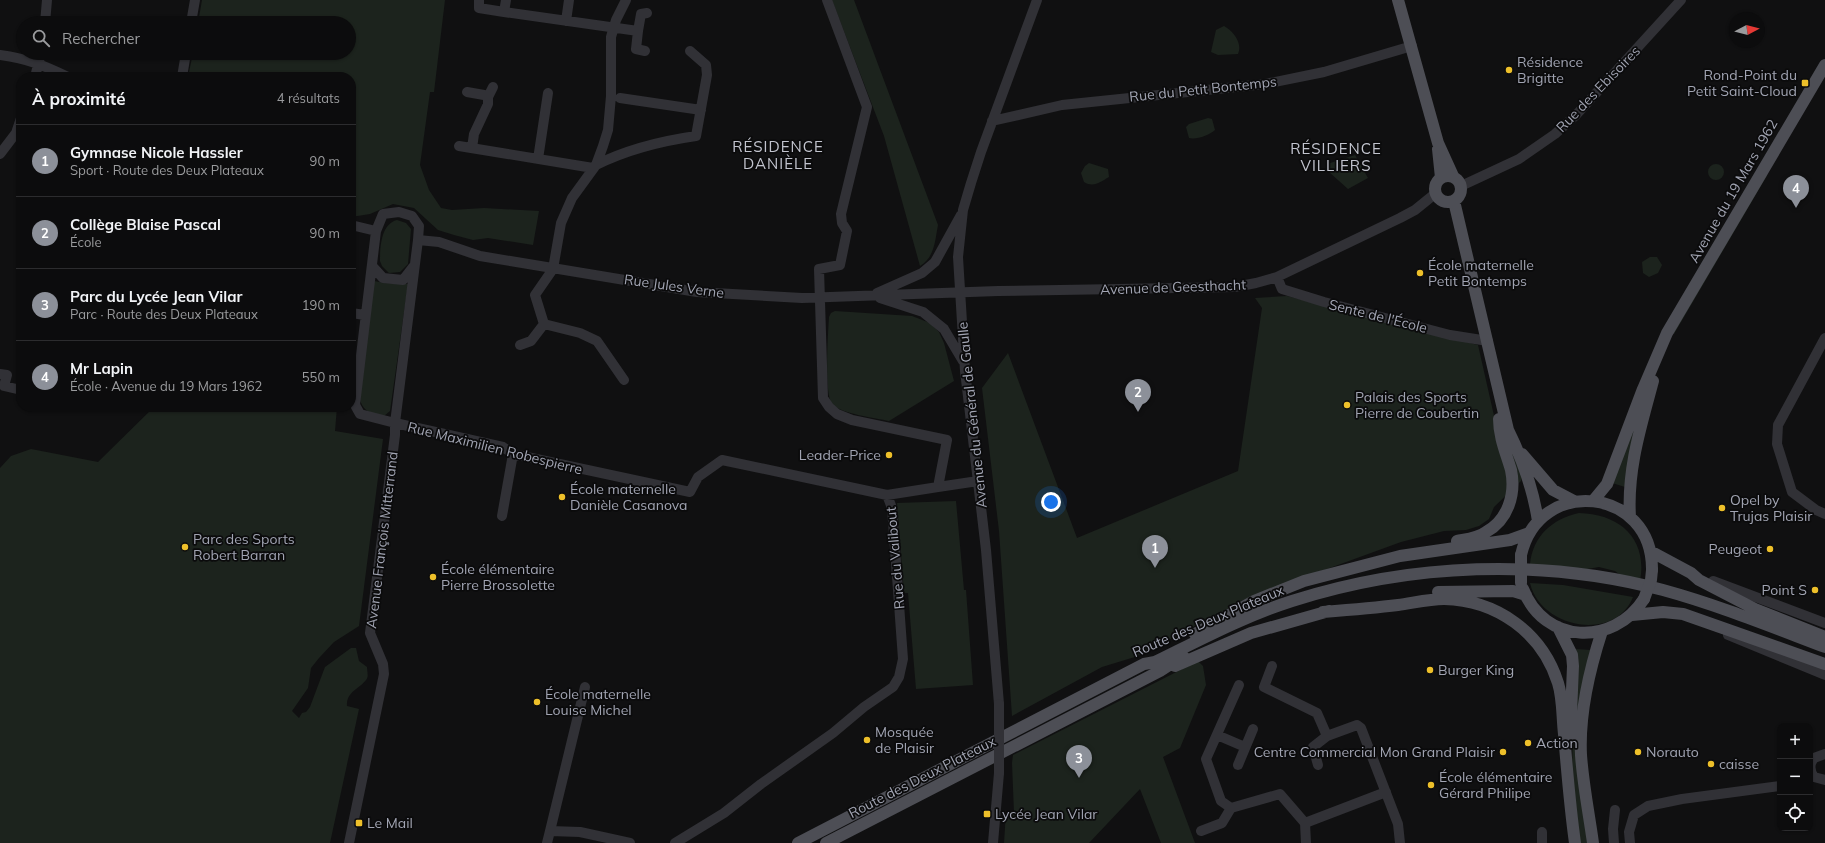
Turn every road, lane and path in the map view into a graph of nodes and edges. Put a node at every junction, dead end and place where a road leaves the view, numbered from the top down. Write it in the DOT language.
graph roads {
  1 [pos="47,0"];
  2 [pos="195,0"];
  3 [pos="479,0"];
  4 [pos="506,0"];
  5 [pos="569,0"];
  6 [pos="626,0"];
  7 [pos="827,0"];
  8 [pos="1037,0"];
  9 [pos="1398,0"];
  10 [pos="1681,0"];
  11 [pos="504,12"];
  12 [pos="647,13"];
  13 [pos="46,16"];
  14 [pos="192,16"];
  15 [pos="566,21"];
  16 [pos="613,29"];
  17 [pos="638,31"];
  18 [pos="1412,46"];
  19 [pos="645,51"];
  20 [pos="690,51"];
  21 [pos="0,55"];
  22 [pos="16,57"];
  23 [pos="39,60"];
  24 [pos="43,60"];
  25 [pos="185,60"];
  26 [pos="1825,65"];
  27 [pos="36,72"];
  28 [pos="61,72"];
  29 [pos="183,72"];
  30 [pos="493,87"];
  31 [pos="467,92"];
  32 [pos="548,93"];
  33 [pos="488,97"];
  34 [pos="620,98"];
  35 [pos="701,110"];
  36 [pos="992,120"];
  37 [pos="16,133"];
  38 [pos="460,146"];
  39 [pos="603,146"];
  40 [pos="472,148"];
  41 [pos="620,153"];
  42 [pos="0,154"];
  43 [pos="538,158"];
  44 [pos="595,166"];
  45 [pos="1447,177"];
  46 [pos="1461,186"];
  47 [pos="1436,193"];
  48 [pos="1454,201"];
  49 [pos="963,210"];
  50 [pos="356,226"];
  51 [pos="376,231"];
  52 [pos="418,240"];
  53 [pos="372,266"];
  54 [pos="414,266"];
  55 [pos="553,269"];
  56 [pos="1277,277"];
  57 [pos="959,292"];
  58 [pos="872,296"];
  59 [pos="820,297"];
  60 [pos="356,314"];
  61 [pos="365,315"];
  62 [pos="544,324"];
  63 [pos="1667,333"];
  64 [pos="1825,338"];
  65 [pos="1488,341"];
  66 [pos="520,345"];
  67 [pos="964,364"];
  68 [pos="0,374"];
  69 [pos="624,380"];
  70 [pos="16,389"];
  71 [pos="356,396"];
  72 [pos="1501,402"];
  73 [pos="356,407"];
  74 [pos="395,423"];
  75 [pos="1518,449"];
  76 [pos="513,454"];
  77 [pos="978,481"];
  78 [pos="938,486"];
  79 [pos="887,495"];
  80 [pos="1593,500"];
  81 [pos="1574,501"];
  82 [pos="1825,514"];
  83 [pos="502,516"];
  84 [pos="1630,517"];
  85 [pos="1538,521"];
  86 [pos="1529,533"];
  87 [pos="1650,551"];
  88 [pos="1400,556"];
  89 [pos="1691,573"];
  90 [pos="1526,595"];
  91 [pos="1323,612"];
  92 [pos="1632,615"];
  93 [pos="1702,621"];
  94 [pos="1825,623"];
  95 [pos="1558,627"];
  96 [pos="1602,631"];
  97 [pos="1825,637"];
  98 [pos="1825,647"];
  99 [pos="1825,655"];
  100 [pos="1144,664"];
  101 [pos="1825,664"];
  102 [pos="1272,666"];
  103 [pos="1160,671"];
  104 [pos="1825,675"];
  105 [pos="1239,685"];
  106 [pos="585,687"];
  107 [pos="1253,729"];
  108 [pos="1217,735"];
  109 [pos="1327,736"];
  110 [pos="1246,747"];
  111 [pos="1825,754"];
  112 [pos="1813,760"];
  113 [pos="1238,765"];
  114 [pos="1318,765"];
  115 [pos="1567,768"];
  116 [pos="1813,775"];
  117 [pos="1825,780"];
  118 [pos="1777,786"];
  119 [pos="1386,792"];
  120 [pos="1232,808"];
  121 [pos="1615,810"];
  122 [pos="1305,823"];
  123 [pos="550,831"];
  124 [pos="1201,831"];
  125 [pos="1542,832"];
  126 [pos="349,843"];
  127 [pos="547,843"];
  128 [pos="630,843"];
  129 [pos="675,843"];
  130 [pos="798,843"];
  131 [pos="826,843"];
  132 [pos="993,843"];
  133 [pos="1306,843"];
  134 [pos="1400,843"];
  135 [pos="1542,843"];
  136 [pos="1575,843"];
  137 [pos="1593,843"];
  138 [pos="1614,843"];
  139 [pos="1630,843"];
  1 -- 13 [label="street"];
  2 -- 14 [label="street"];
  3 -- 11 [label="street"];
  4 -- 11 [label="street"];
  5 -- 15 [label="street"];
  6 -- 16 [label="street"];
  7 -- 59 [label="street"];
  8 -- 36 [label="street, Avenue du Général de Gaulle"];
  9 -- 18 [label="main road"];
  10 -- 46 [label="street, Rue des Ebisoires"];
  11 -- 15 [label="street"];
  12 -- 17 [label="street"];
  15 -- 16 [label="street"];
  16 -- 17 [label="street"];
  16 -- 39 [label="street"];
  17 -- 19 [label="street"];
  18 -- 36 [label="street, Rue du Petit Bontemps"];
  18 -- 45 [label="main road"];
  20 -- 35 [label="street"];
  21 -- 22 [label="street"];
  23 -- 27 [label="street"];
  24 -- 28 [label="street"];
  25 -- 29 [label="street"];
  26 -- 63 [label="main road, Avenue du 19 Mars 1962"];
  30 -- 33 [label="street"];
  31 -- 33 [label="street"];
  32 -- 43 [label="street"];
  33 -- 40 [label="street"];
  34 -- 35 [label="street"];
  35 -- 41 [label="street"];
  36 -- 49 [label="street, Avenue du Général de Gaulle"];
  37 -- 42 [label="street"];
  38 -- 40 [label="street"];
  39 -- 41 [label="street"];
  39 -- 44 [label="street"];
  40 -- 43 [label="street"];
  41 -- 44 [label="street"];
  43 -- 44 [label="street"];
  44 -- 55 [label="street"];
  45 -- 46 [label="main road"];
  45 -- 47 [label="main road"];
  46 -- 48 [label="main road"];
  47 -- 48 [label="main road"];
  47 -- 56 [label="street, Avenue de Geesthacht"];
  48 -- 65 [label="main road"];
  49 -- 57 [label="street, Avenue du Général de Gaulle"];
  49 -- 58 [label="street"];
  50 -- 51 [label="street"];
  51 -- 52 [label="street, Avenue François Mitterrand"];
  51 -- 53 [label="street, Avenue François Mitterrand"];
  52 -- 54 [label="street, Avenue François Mitterrand"];
  52 -- 55 [label="street, Rue Jules Verne"];
  53 -- 54 [label="street"];
  53 -- 61 [label="street, Avenue François Mitterrand"];
  54 -- 74 [label="street, Avenue François Mitterrand"];
  55 -- 59 [label="street, Rue Jules Verne"];
  55 -- 62 [label="street"];
  56 -- 57 [label="street, Avenue de Geesthacht"];
  56 -- 65 [label="street, Sente de l'École"];
  57 -- 58 [label="street, Rue Jules Verne"];
  57 -- 67 [label="street, Avenue du Général de Gaulle"];
  58 -- 59 [label="street, Rue Jules Verne"];
  58 -- 67 [label="street"];
  59 -- 78 [label="street"];
  60 -- 61 [label="street"];
  61 -- 71 [label="street, Avenue François Mitterrand"];
  62 -- 66 [label="street"];
  62 -- 69 [label="street"];
  63 -- 80 [label="main road, Avenue du 19 Mars 1962"];
  63 -- 84 [label="main road, Avenue du 19 Mars 1962"];
  64 -- 82 [label="street"];
  65 -- 72 [label="main road"];
  67 -- 77 [label="street, Avenue du Général de Gaulle"];
  68 -- 70 [label="street"];
  72 -- 75 [label="main road"];
  72 -- 88 [label="main road"];
  73 -- 74 [label="street, Avenue François Mitterrand"];
  74 -- 76 [label="street, Rue Maximilien Robespierre"];
  74 -- 126 [label="street, Avenue François Mitterrand"];
  75 -- 81 [label="main road"];
  75 -- 85 [label="main road"];
  76 -- 79 [label="street, Rue Maximilien Robespierre"];
  76 -- 83 [label="street"];
  77 -- 78 [label="street, Rue du Valibout"];
  77 -- 132 [label="street, Avenue du Général de Gaulle, bridge"];
  78 -- 79 [label="street, Rue du Valibout"];
  79 -- 129 [label="street, Rue du Valibout"];
  80 -- 81 [label="main road"];
  80 -- 84 [label="main road"];
  81 -- 85 [label="main road"];
  84 -- 87 [label="main road"];
  85 -- 86 [label="main road"];
  86 -- 88 [label="main road"];
  86 -- 90 [label="main road, bridge"];
  87 -- 89 [label="main road"];
  87 -- 92 [label="main road, bridge"];
  88 -- 100 [label="main road"];
  89 -- 94 [label="street"];
  89 -- 97 [label="main road"];
  90 -- 91 [label="main road"];
  90 -- 95 [label="main road"];
  91 -- 103 [label="main road"];
  91 -- 115 [label="main road"];
  92 -- 93 [label="main road"];
  92 -- 96 [label="main road"];
  93 -- 101 [label="main road"];
  93 -- 104 [label="street"];
  95 -- 96 [label="main road"];
  95 -- 115 [label="main road"];
  96 -- 137 [label="main road"];
  98 -- 100 [label="main road, Route des Deux Plateaux"];
  99 -- 103 [label="main road, Route des Deux Plateaux"];
  100 -- 130 [label="main road, Route des Deux Plateaux"];
  102 -- 109 [label="street"];
  103 -- 131 [label="main road, Route des Deux Plateaux"];
  105 -- 108 [label="street"];
  106 -- 123 [label="street"];
  107 -- 110 [label="street"];
  108 -- 110 [label="street"];
  108 -- 120 [label="street"];
  109 -- 114 [label="street"];
  109 -- 119 [label="street"];
  110 -- 113 [label="street"];
  111 -- 112 [label="street"];
  115 -- 136 [label="main road"];
  116 -- 117 [label="street"];
  118 -- 139 [label="street"];
  119 -- 122 [label="street"];
  119 -- 134 [label="street"];
  120 -- 122 [label="street"];
  120 -- 124 [label="street"];
  121 -- 138 [label="street"];
  122 -- 133 [label="street"];
  123 -- 127 [label="street"];
  123 -- 128 [label="street"];
  125 -- 135 [label="street"];
}
